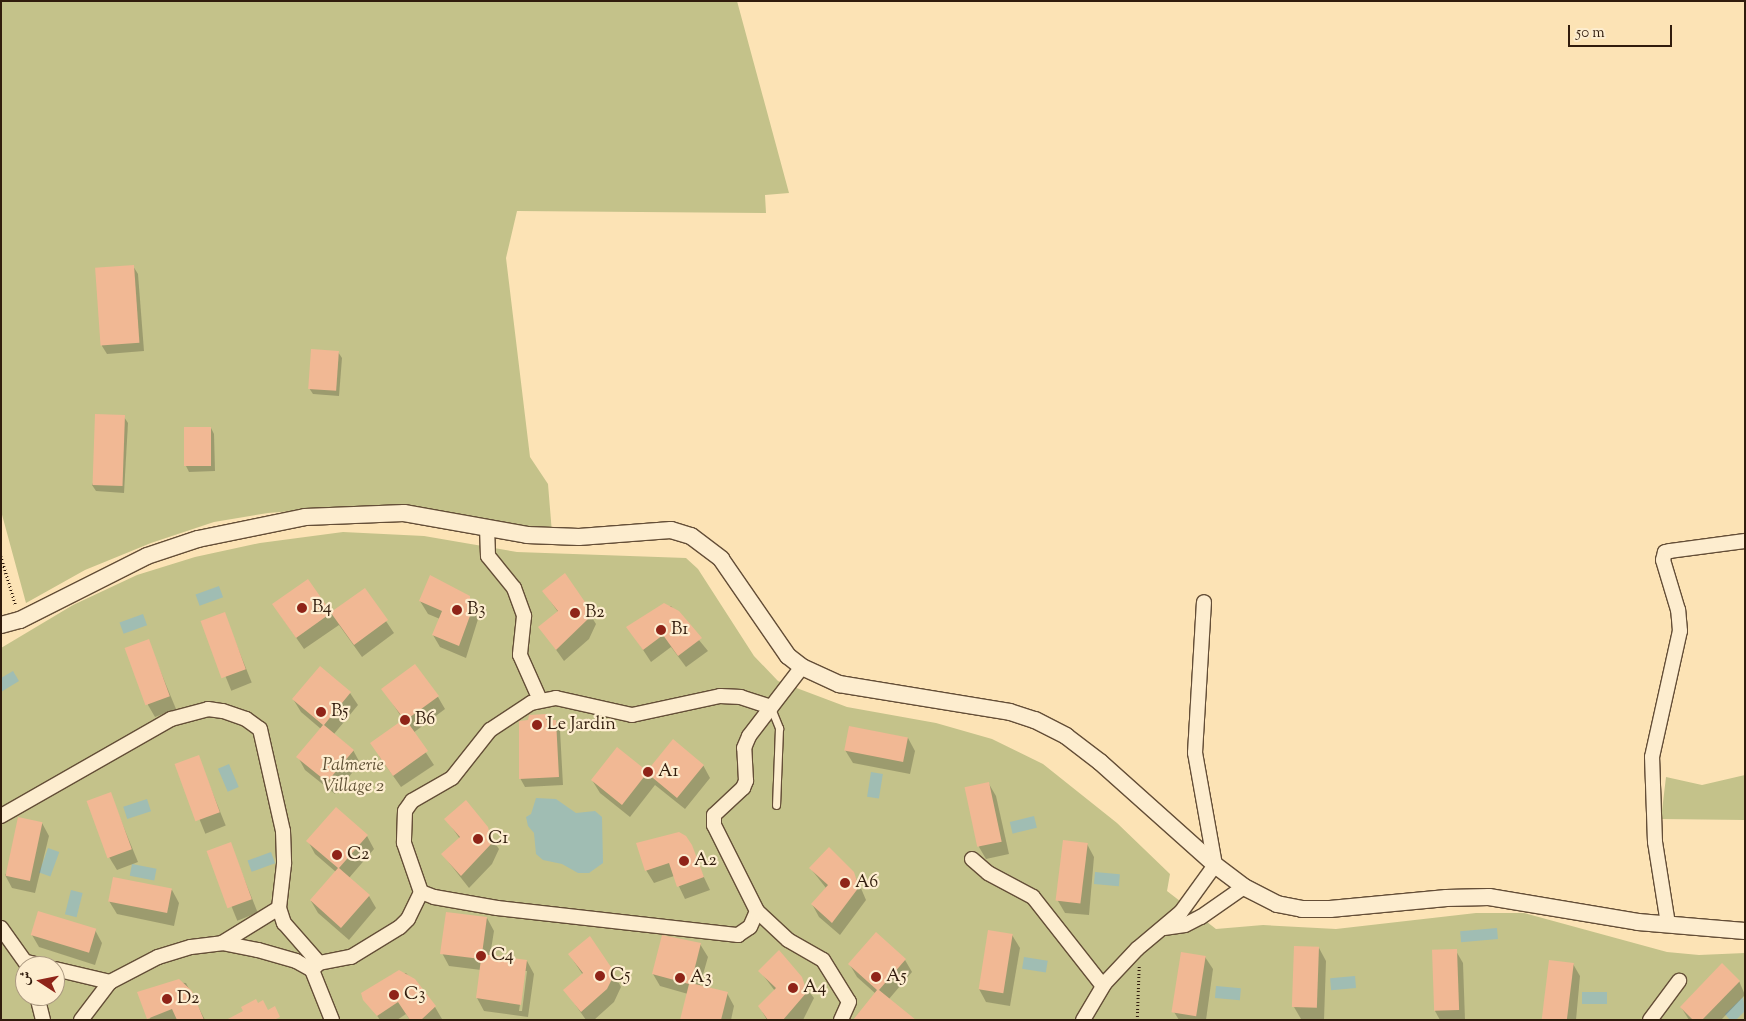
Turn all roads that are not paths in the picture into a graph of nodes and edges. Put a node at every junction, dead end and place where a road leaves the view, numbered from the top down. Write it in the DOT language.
graph roads {
  1 [pos="487,527"];
  2 [pos="1745,541"];
  3 [pos="1204,602"];
  4 [pos="1,625"];
  5 [pos="802,667"];
  6 [pos="540,700"];
  7 [pos="770,707"];
  8 [pos="776,805"];
  9 [pos="1,816"];
  10 [pos="972,859"];
  11 [pos="1215,865"];
  12 [pos="1244,887"];
  13 [pos="421,892"];
  14 [pos="279,908"];
  15 [pos="757,911"];
  16 [pos="1668,924"];
  17 [pos="1,928"];
  18 [pos="1164,928"];
  19 [pos="1745,931"];
  20 [pos="222,943"];
  21 [pos="21,956"];
  22 [pos="315,967"];
  23 [pos="65,971"];
  24 [pos="1679,981"];
  25 [pos="110,982"];
  26 [pos="1103,986"];
  27 [pos="40,1006"];
  28 [pos="43,1020"];
  29 [pos="81,1020"];
  30 [pos="332,1020"];
  31 [pos="841,1020"];
  32 [pos="1083,1020"];
  33 [pos="1650,1020"];
  1 -- 4 [label="street"];
  1 -- 5 [label="street"];
  1 -- 6 [label="street"];
  2 -- 16 [label="street"];
  3 -- 11 [label="street"];
  5 -- 7 [label="street"];
  5 -- 11 [label="street"];
  6 -- 7 [label="street"];
  6 -- 13 [label="street"];
  7 -- 8 [label="lane"];
  7 -- 15 [label="street"];
  9 -- 14 [label="street"];
  10 -- 26 [label="street"];
  11 -- 12 [label="street"];
  11 -- 18 [label="street"];
  12 -- 16 [label="street"];
  12 -- 18 [label="street"];
  13 -- 15 [label="street"];
  13 -- 22 [label="street"];
  14 -- 20 [label="street"];
  14 -- 22 [label="street"];
  15 -- 31 [label="street"];
  16 -- 19 [label="street"];
  17 -- 21 [label="street"];
  18 -- 26 [label="street"];
  20 -- 22 [label="street"];
  20 -- 25 [label="street"];
  22 -- 30 [label="street"];
  23 -- 25 [label="street"];
  24 -- 33 [label="street"];
  25 -- 29 [label="street"];
  26 -- 32 [label="street"];
  27 -- 28 [label="street"];
}
